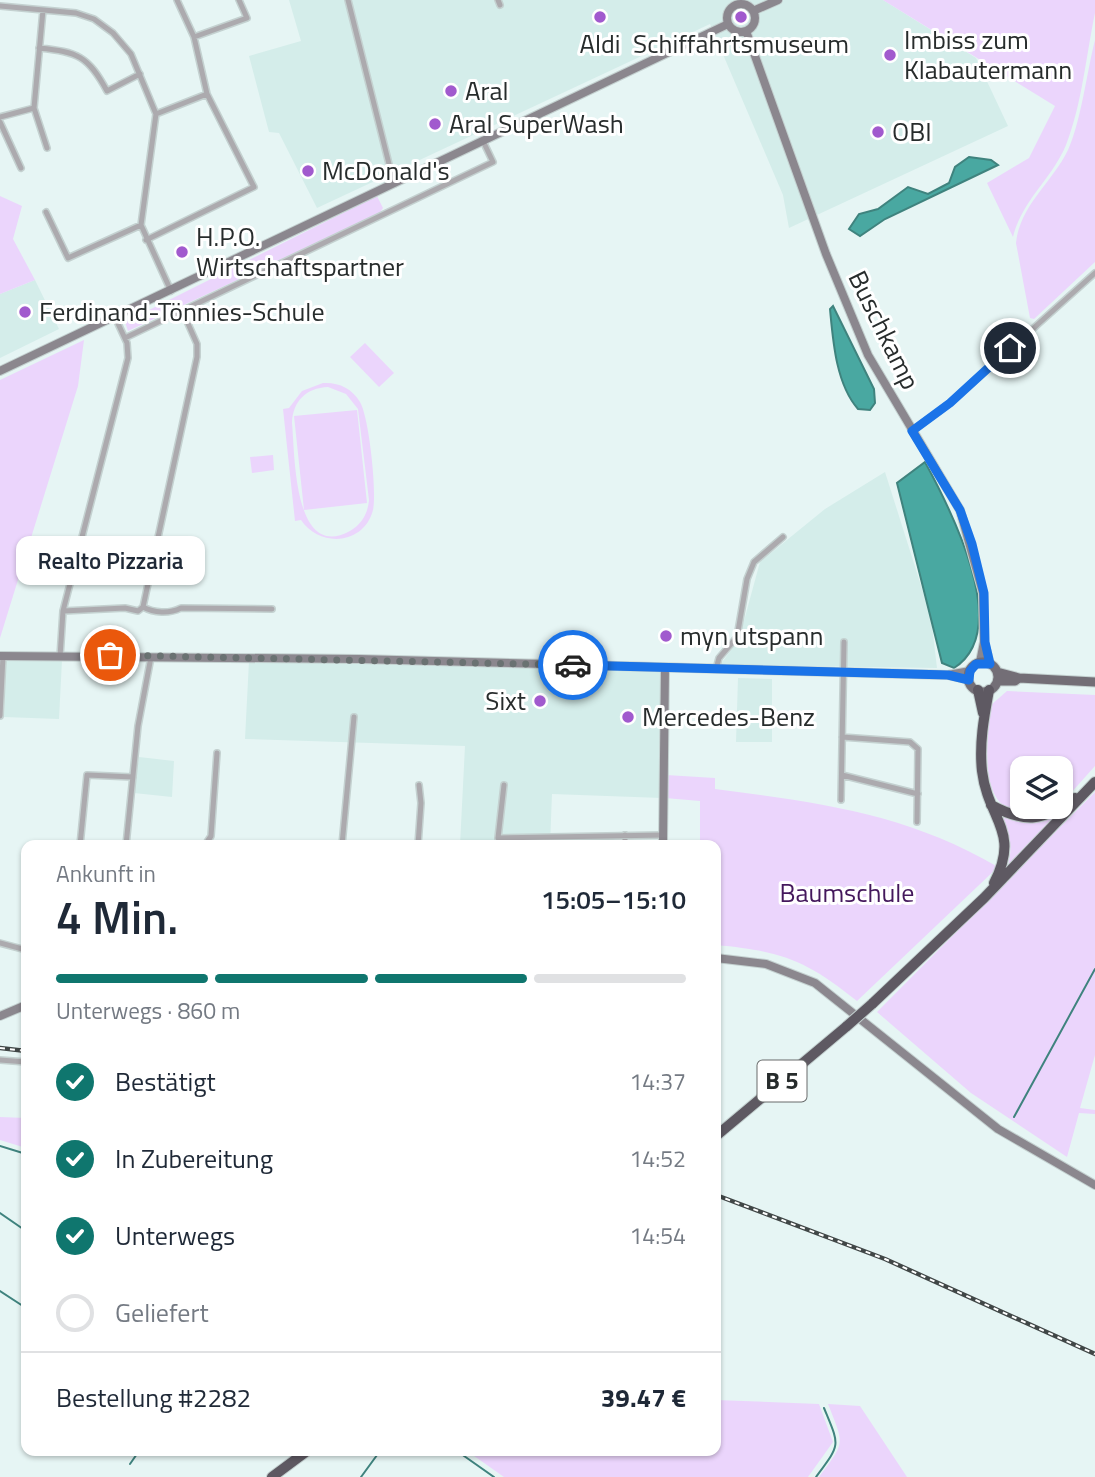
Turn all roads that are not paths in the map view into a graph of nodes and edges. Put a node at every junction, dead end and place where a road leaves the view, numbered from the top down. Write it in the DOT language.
graph roads {
  1 [pos="177,0"];
  2 [pos="239,0"];
  3 [pos="348,0"];
  4 [pos="778,0"];
  5 [pos="732,3"];
  6 [pos="0,6"];
  7 [pos="43,10"];
  8 [pos="753,11"];
  9 [pos="728,24"];
  10 [pos="746,31"];
  11 [pos="194,37"];
  12 [pos="39,48"];
  13 [pos="140,74"];
  14 [pos="207,94"];
  15 [pos="34,108"];
  16 [pos="156,114"];
  17 [pos="0,120"];
  18 [pos="483,141"];
  19 [pos="47,148"];
  20 [pos="21,168"];
  21 [pos="394,184"];
  22 [pos="46,212"];
  23 [pos="141,225"];
  24 [pos="146,240"];
  25 [pos="1095,273"];
  26 [pos="171,291"];
  27 [pos="182,310"];
  28 [pos="115,317"];
  29 [pos="125,338"];
  30 [pos="0,371"];
  31 [pos="912,431"];
  32 [pos="783,537"];
  33 [pos="142,607"];
  34 [pos="272,609"];
  35 [pos="63,611"];
  36 [pos="844,642"];
  37 [pos="1,656"];
  38 [pos="60,656"];
  39 [pos="151,657"];
  40 [pos="985,663"];
  41 [pos="664,668"];
  42 [pos="716,669"];
  43 [pos="844,673"];
  44 [pos="970,676"];
  45 [pos="998,676"];
  46 [pos="1095,682"];
  47 [pos="978,690"];
  48 [pos="989,690"];
  49 [pos="983,713"];
  50 [pos="0,716"];
  51 [pos="355,717"];
  52 [pos="842,737"];
  53 [pos="217,752"];
  54 [pos="842,775"];
  55 [pos="133,777"];
  56 [pos="1094,784"];
  57 [pos="419,785"];
  58 [pos="503,785"];
  59 [pos="918,794"];
  60 [pos="841,800"];
  61 [pos="991,805"];
  62 [pos="917,822"];
  63 [pos="575,835"];
  64 [pos="625,835"];
  65 [pos="663,835"];
  66 [pos="80,840"];
  67 [pos="126,840"];
  68 [pos="208,840"];
  69 [pos="343,840"];
  70 [pos="418,840"];
  71 [pos="575,840"];
  72 [pos="625,840"];
  73 [pos="663,840"];
  74 [pos="984,898"];
  75 [pos="0,943"];
  76 [pos="21,949"];
  77 [pos="721,959"];
  78 [pos="21,1007"];
  79 [pos="0,1016"];
  80 [pos="0,1060"];
  81 [pos="21,1062"];
  82 [pos="721,1132"];
  83 [pos="1095,1185"];
  84 [pos="300,1456"];
  85 [pos="272,1477"];
  1 -- 11 [label="street"];
  2 -- 11 [label="street"];
  3 -- 21 [label="street"];
  4 -- 8 [label="street"];
  5 -- 8 [label="street"];
  5 -- 9 [label="street"];
  6 -- 7 [label="street"];
  7 -- 12 [label="street"];
  7 -- 13 [label="street"];
  8 -- 10 [label="street"];
  9 -- 10 [label="street"];
  9 -- 18 [label="street"];
  10 -- 31 [label="street, Buschkamp"];
  11 -- 14 [label="street"];
  12 -- 13 [label="street"];
  12 -- 15 [label="street"];
  13 -- 16 [label="street"];
  14 -- 16 [label="street"];
  14 -- 24 [label="street"];
  15 -- 17 [label="street"];
  15 -- 19 [label="street"];
  16 -- 23 [label="street"];
  17 -- 20 [label="street"];
  18 -- 21 [label="street"];
  18 -- 27 [label="street"];
  21 -- 26 [label="street"];
  22 -- 23 [label="street"];
  23 -- 24 [label="street"];
  24 -- 26 [label="street"];
  25 -- 31 [label="street"];
  26 -- 28 [label="street"];
  27 -- 29 [label="street"];
  27 -- 33 [label="street"];
  28 -- 29 [label="street"];
  28 -- 30 [label="street"];
  29 -- 35 [label="street"];
  31 -- 40 [label="street, Buschkamp"];
  32 -- 42 [label="street"];
  33 -- 34 [label="street"];
  33 -- 35 [label="street"];
  35 -- 38 [label="street"];
  36 -- 43 [label="street"];
  37 -- 38 [label="street"];
  37 -- 50 [label="street"];
  38 -- 39 [label="street"];
  39 -- 41 [label="street"];
  39 -- 55 [label="street"];
  40 -- 44 [label="main road"];
  40 -- 45 [label="main road"];
  41 -- 42 [label="street"];
  41 -- 65 [label="street"];
  42 -- 43 [label="street"];
  43 -- 44 [label="street"];
  43 -- 52 [label="street"];
  44 -- 47 [label="main road"];
  45 -- 46 [label="main road"];
  45 -- 48 [label="main road"];
  47 -- 48 [label="main road"];
  47 -- 49 [label="highway"];
  48 -- 49 [label="highway"];
  49 -- 61 [label="highway"];
  51 -- 69 [label="street"];
  52 -- 54 [label="street"];
  52 -- 59 [label="street"];
  53 -- 68 [label="street"];
  54 -- 59 [label="street"];
  54 -- 60 [label="street"];
  55 -- 66 [label="street"];
  55 -- 67 [label="street"];
  56 -- 61 [label="highway"];
  56 -- 74 [label="highway, B 5"];
  57 -- 70 [label="street"];
  58 -- 63 [label="street"];
  59 -- 62 [label="street"];
  61 -- 74 [label="highway"];
  63 -- 64 [label="street"];
  63 -- 71 [label="street"];
  64 -- 65 [label="street"];
  64 -- 72 [label="street"];
  65 -- 73 [label="street"];
  74 -- 82 [label="highway, B 5, bridge"];
  75 -- 76 [label="street"];
  77 -- 83 [label="street"];
  78 -- 79 [label="street"];
  80 -- 81 [label="street"];
  84 -- 85 [label="highway"];
}
